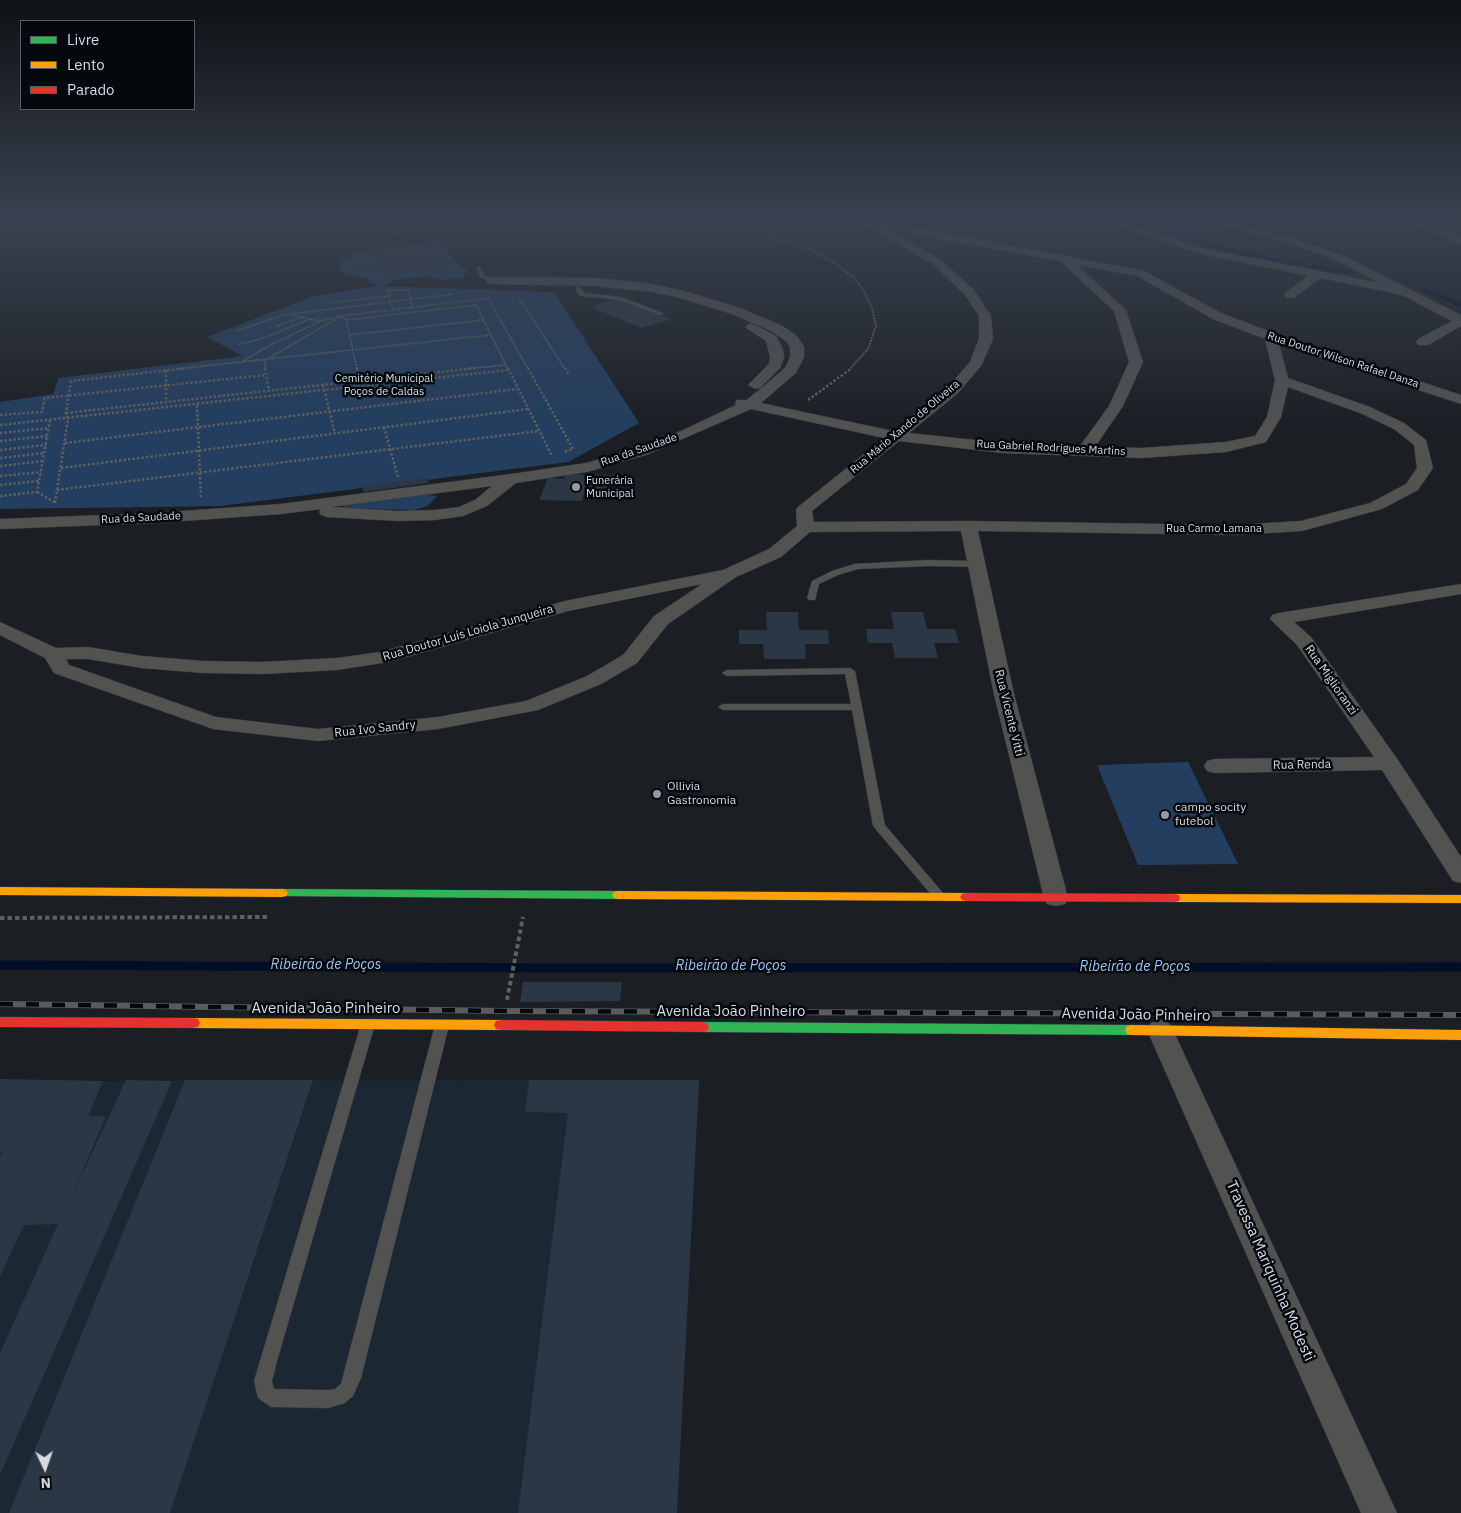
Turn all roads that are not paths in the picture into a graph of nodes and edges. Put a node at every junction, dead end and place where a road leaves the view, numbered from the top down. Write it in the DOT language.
graph roads {
  1 [pos="579,290"];
  2 [pos="610,290"];
  3 [pos="658,290"];
  4 [pos="966,290"];
  5 [pos="1098,290"];
  6 [pos="1170,290"];
  7 [pos="1297,290"];
  8 [pos="1393,290"];
  9 [pos="1401,290"];
  10 [pos="1406,292"];
  11 [pos="1290,295"];
  12 [pos="662,314"];
  13 [pos="1461,320"];
  14 [pos="1270,337"];
  15 [pos="1423,342"];
  16 [pos="1282,380"];
  17 [pos="1461,400"];
  18 [pos="739,406"];
  19 [pos="896,436"];
  20 [pos="1084,451"];
  21 [pos="511,479"];
  22 [pos="281,509"];
  23 [pos="0,524"];
  24 [pos="968,526"];
  25 [pos="806,527"];
  26 [pos="975,564"];
  27 [pos="730,573"];
  28 [pos="1461,589"];
  29 [pos="812,598"];
  30 [pos="0,628"];
  31 [pos="53,654"];
  32 [pos="727,673"];
  33 [pos="856,707"];
  34 [pos="723,708"];
  35 [pos="1389,763"];
  36 [pos="1215,766"];
  37 [pos="1461,875"];
  38 [pos="0,891"];
  39 [pos="940,897"];
  40 [pos="1056,898"];
  41 [pos="1461,898"];
  42 [pos="0,1022"];
  43 [pos="368,1024"];
  44 [pos="442,1025"];
  45 [pos="1160,1030"];
  46 [pos="1461,1035"];
  47 [pos="1379,1513"];
  1 -- 12 [label="lane"];
  2 -- 18 [label="street, Rua da Saudade"];
  3 -- 18 [label="street, Rua da Saudade"];
  4 -- 19 [label="street, Rua Mário Xando de Oliveira"];
  5 -- 20 [label="street"];
  6 -- 14 [label="street, Rua Doutor Wilson Rafael Danza"];
  7 -- 11 [label="street"];
  8 -- 10 [label="street"];
  9 -- 10 [label="street"];
  10 -- 13 [label="street"];
  13 -- 15 [label="street"];
  14 -- 16 [label="street, Rua Gabriel Rodrigues Martins"];
  14 -- 17 [label="street, Rua Doutor Wilson Rafael Danza"];
  16 -- 20 [label="street, Rua Gabriel Rodrigues Martins"];
  16 -- 24 [label="street, Rua Carmo Lamana"];
  18 -- 19 [label="street, Rua Gabriel Rodrigues Martins"];
  18 -- 21 [label="street, Rua da Saudade"];
  19 -- 20 [label="street, Rua Gabriel Rodrigues Martins"];
  19 -- 25 [label="street, Rua Mário Xando de Oliveira"];
  21 -- 22 [label="street, Rua da Saudade"];
  21 -- 22 [label="street, Rua da Saudade"];
  22 -- 23 [label="street, Rua da Saudade"];
  24 -- 25 [label="street, Rua Carmo Lamana"];
  24 -- 26 [label="street, Rua Vicente Vitti"];
  25 -- 27 [label="street"];
  26 -- 29 [label="lane"];
  26 -- 40 [label="street, Rua Vicente Vitti"];
  27 -- 31 [label="street, Rua Doutor Luís Loiola Junqueira"];
  27 -- 31 [label="street, Rua Ivo Sandry"];
  28 -- 35 [label="street, Rua Miglioranzi"];
  30 -- 31 [label="street, Rua Ivo Sandry"];
  32 -- 33 [label="lane"];
  33 -- 34 [label="lane"];
  33 -- 39 [label="lane"];
  35 -- 36 [label="street, Rua Renda"];
  35 -- 37 [label="street, Rua Miglioranzi"];
  38 -- 39 [label="main road"];
  39 -- 40 [label="main road"];
  40 -- 41 [label="main road"];
  42 -- 43 [label="main road, Avenida João Pinheiro"];
  43 -- 44 [label="main road, Avenida João Pinheiro"];
  43 -- 44 [label="lane"];
  44 -- 45 [label="main road, Avenida João Pinheiro"];
  45 -- 46 [label="main road, Avenida João Pinheiro"];
  45 -- 47 [label="street, Travessa Mariquinha Modesti"];
}
